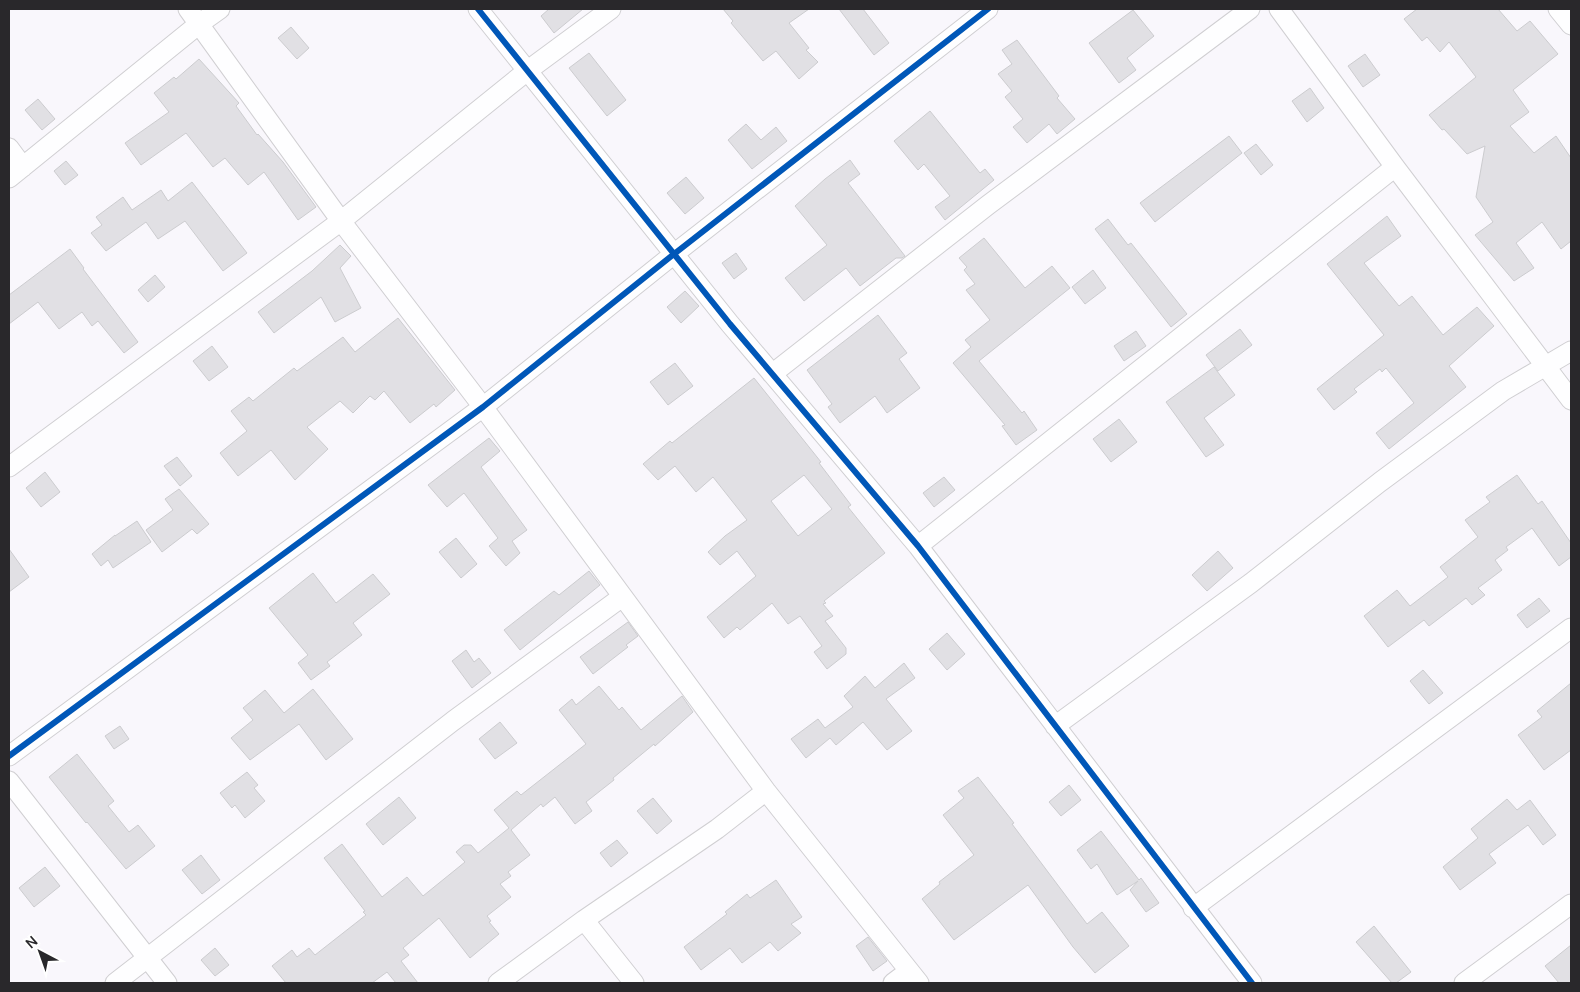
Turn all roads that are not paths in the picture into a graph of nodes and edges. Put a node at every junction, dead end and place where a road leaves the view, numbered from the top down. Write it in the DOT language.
graph roads {
  1 [pos="220,9"];
  2 [pos="478,9"];
  3 [pos="611,9"];
  4 [pos="988,9"];
  5 [pos="1250,9"];
  6 [pos="1279,9"];
  7 [pos="1558,9"];
  8 [pos="193,16"];
  9 [pos="1571,25"];
  10 [pos="528,71"];
  11 [pos="9,148"];
  12 [pos="1394,167"];
  13 [pos="16,172"];
  14 [pos="341,220"];
  15 [pos="674,254"];
  16 [pos="1571,352"];
  17 [pos="1545,367"];
  18 [pos="772,374"];
  19 [pos="1571,400"];
  20 [pos="483,407"];
  21 [pos="9,467"];
  22 [pos="918,546"];
  23 [pos="622,597"];
  24 [pos="1571,628"];
  25 [pos="1055,726"];
  26 [pos="9,756"];
  27 [pos="9,781"];
  28 [pos="766,791"];
  29 [pos="1571,904"];
  30 [pos="1193,908"];
  31 [pos="584,920"];
  32 [pos="148,958"];
  33 [pos="914,977"];
  34 [pos="115,983"];
  35 [pos="167,983"];
  36 [pos="498,983"];
  37 [pos="634,983"];
  38 [pos="893,983"];
  39 [pos="1252,983"];
  40 [pos="1464,983"];
  1 -- 8 [label="street"];
  2 -- 10 [label="street"];
  3 -- 10 [label="street"];
  4 -- 15 [label="street"];
  5 -- 18 [label="street"];
  6 -- 12 [label="street"];
  7 -- 9 [label="street"];
  8 -- 13 [label="street"];
  8 -- 14 [label="street"];
  10 -- 14 [label="street"];
  10 -- 15 [label="street"];
  11 -- 13 [label="street"];
  12 -- 17 [label="street"];
  12 -- 22 [label="street"];
  14 -- 20 [label="street"];
  14 -- 21 [label="street"];
  15 -- 18 [label="street"];
  15 -- 20 [label="street"];
  16 -- 17 [label="street"];
  17 -- 19 [label="street"];
  17 -- 25 [label="street"];
  18 -- 22 [label="street"];
  20 -- 23 [label="street"];
  20 -- 26 [label="street"];
  22 -- 25 [label="street"];
  23 -- 28 [label="street"];
  23 -- 32 [label="street"];
  24 -- 30 [label="street"];
  25 -- 30 [label="street"];
  27 -- 32 [label="street"];
  28 -- 31 [label="street"];
  28 -- 33 [label="street"];
  29 -- 40 [label="street"];
  30 -- 39 [label="street"];
  31 -- 36 [label="street"];
  31 -- 37 [label="street"];
  32 -- 34 [label="street"];
  32 -- 35 [label="street"];
  33 -- 38 [label="street"];
}
